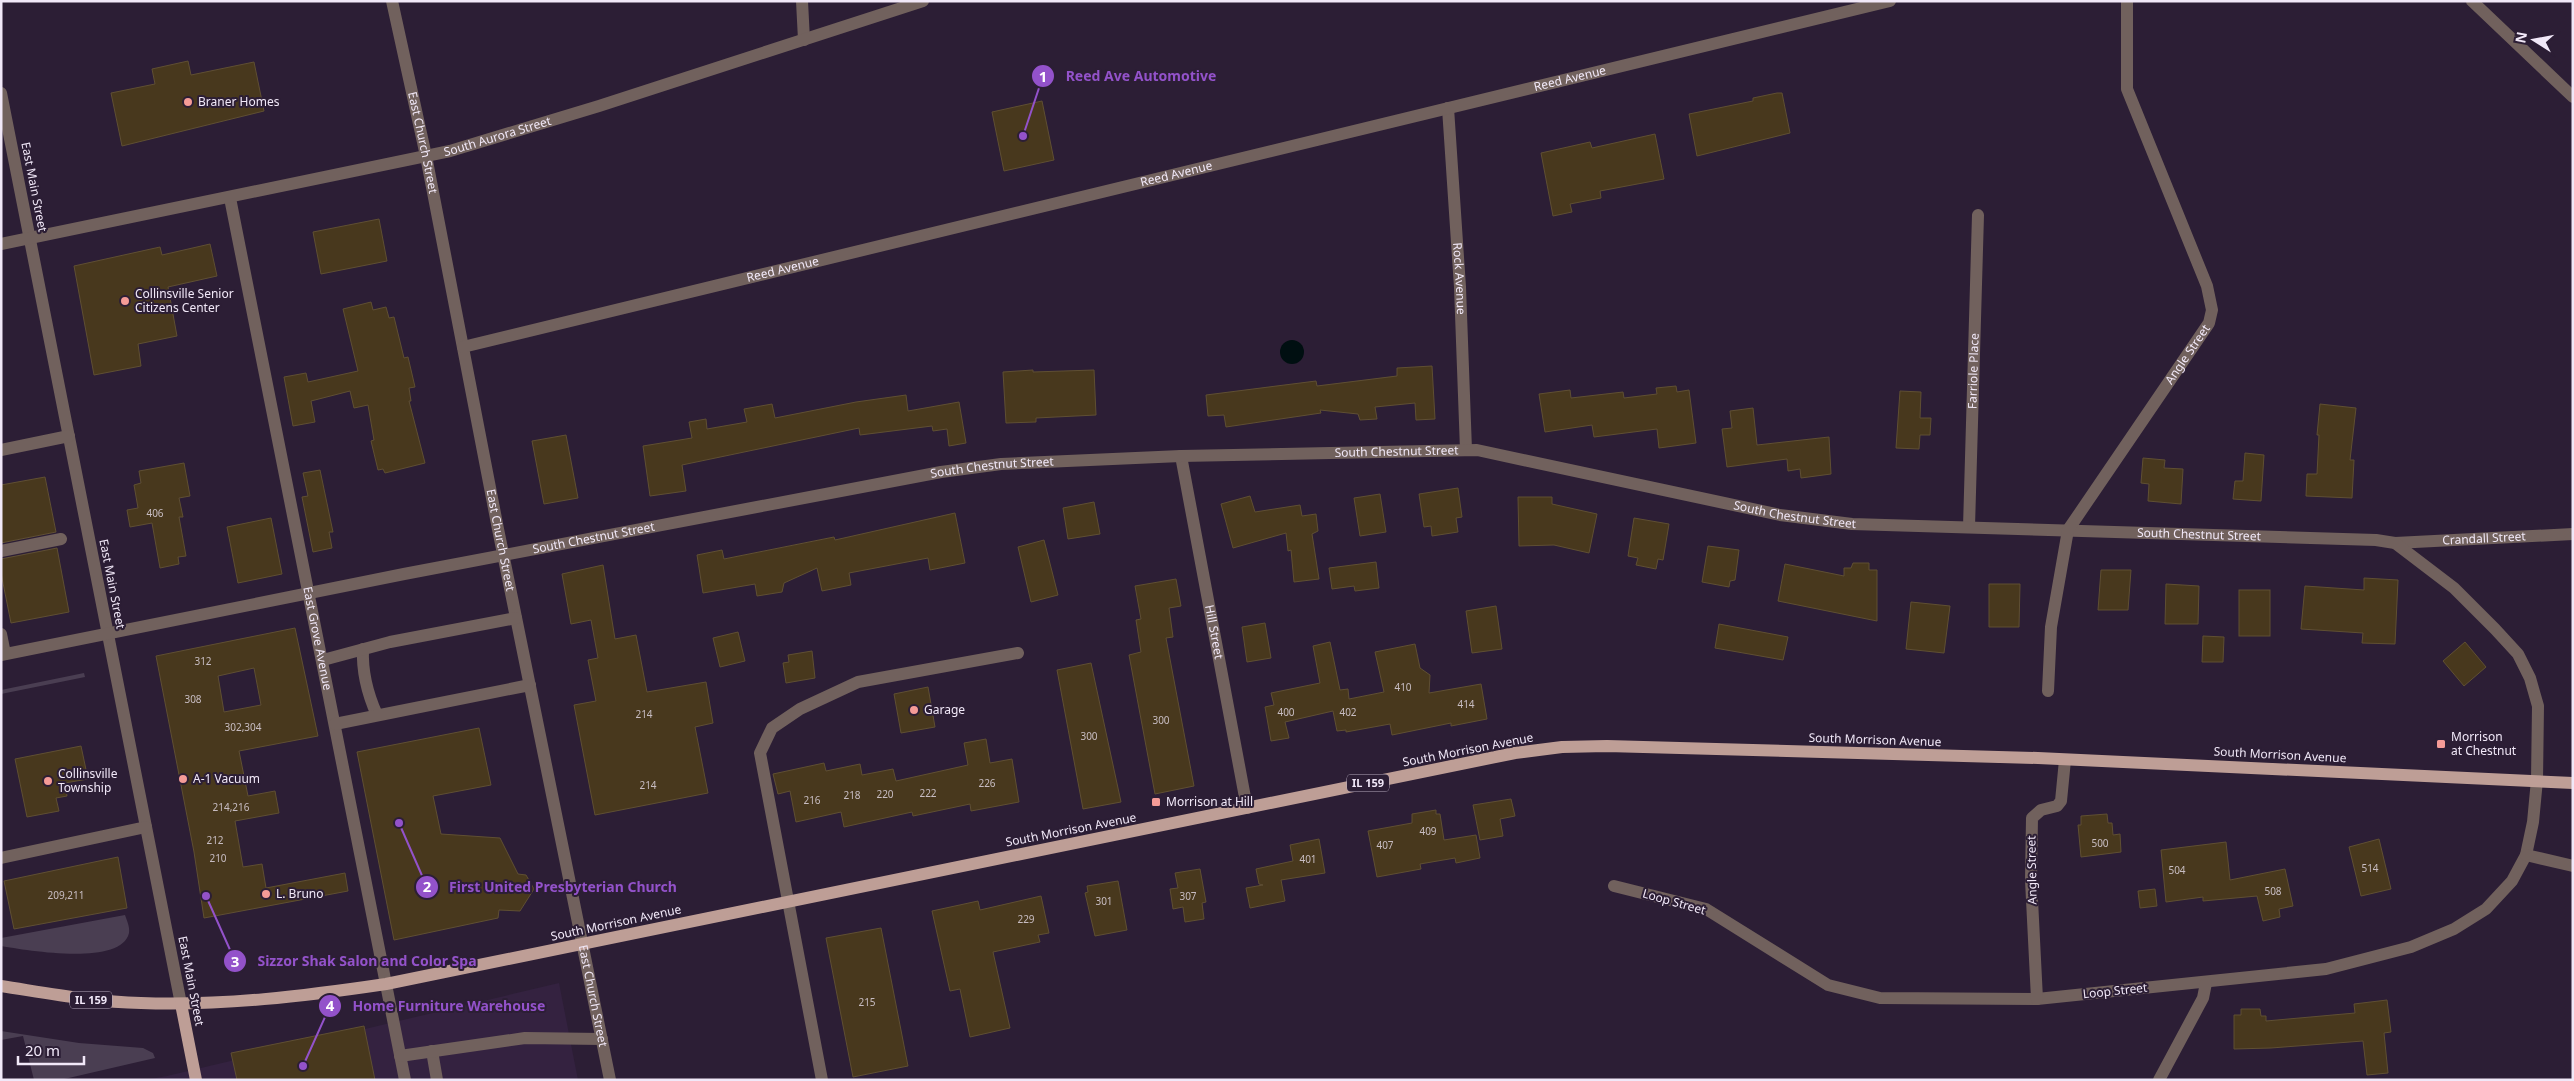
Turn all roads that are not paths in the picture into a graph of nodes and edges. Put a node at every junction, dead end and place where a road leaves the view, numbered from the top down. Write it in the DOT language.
graph roads {
  1 [pos="392,1"];
  2 [pos="802,1"];
  3 [pos="923,1"];
  4 [pos="1890,1"];
  5 [pos="2127,1"];
  6 [pos="2472,1"];
  7 [pos="804,40"];
  8 [pos="1,94"];
  9 [pos="2573,97"];
  10 [pos="1448,108"];
  11 [pos="426,156"];
  12 [pos="230,198"];
  13 [pos="1978,215"];
  14 [pos="30,238"];
  15 [pos="1,244"];
  16 [pos="463,346"];
  17 [pos="69,436"];
  18 [pos="1,450"];
  19 [pos="1466,450"];
  20 [pos="1181,456"];
  21 [pos="1969,527"];
  22 [pos="2068,530"];
  23 [pos="2573,534"];
  24 [pos="61,539"];
  25 [pos="2395,543"];
  26 [pos="1,550"];
  27 [pos="503,556"];
  28 [pos="310,593"];
  29 [pos="516,618"];
  30 [pos="108,633"];
  31 [pos="1,634"];
  32 [pos="363,650"];
  33 [pos="1018,653"];
  34 [pos="3,654"];
  35 [pos="323,660"];
  36 [pos="530,685"];
  37 [pos="2048,691"];
  38 [pos="377,715"];
  39 [pos="336,724"];
  40 [pos="2065,760"];
  41 [pos="2537,780"];
  42 [pos="2573,783"];
  43 [pos="1247,808"];
  44 [pos="146,827"];
  45 [pos="2526,855"];
  46 [pos="1,858"];
  47 [pos="2573,866"];
  48 [pos="1614,886"];
  49 [pos="787,902"];
  50 [pos="583,944"];
  51 [pos="2206,983"];
  52 [pos="386,984"];
  53 [pos="1,986"];
  54 [pos="2037,999"];
  55 [pos="181,1004"];
  56 [pos="602,1039"];
  57 [pos="432,1051"];
  58 [pos="400,1056"];
  59 [pos="196,1080"];
  60 [pos="405,1080"];
  61 [pos="437,1080"];
  62 [pos="610,1080"];
  63 [pos="822,1080"];
  64 [pos="2159,1080"];
  1 -- 11 [label="street, East Church Street"];
  2 -- 7 [label="street"];
  3 -- 7 [label="street, South Aurora Street"];
  4 -- 10 [label="street, Reed Avenue"];
  5 -- 22 [label="street, Angle Street"];
  6 -- 9 [label="street"];
  7 -- 11 [label="street, South Aurora Street"];
  8 -- 14 [label="street, East Main Street"];
  10 -- 16 [label="street, Reed Avenue"];
  10 -- 19 [label="street, Rock Avenue"];
  11 -- 12 [label="street, South Aurora Street"];
  11 -- 16 [label="street, East Church Street"];
  12 -- 14 [label="street, South Aurora Street"];
  12 -- 28 [label="street, East Grove Avenue"];
  13 -- 21 [label="street, Farriole Place"];
  14 -- 15 [label="street, South Aurora Street"];
  14 -- 17 [label="street, East Main Street"];
  16 -- 27 [label="street, East Church Street"];
  17 -- 18 [label="street"];
  17 -- 30 [label="street, East Main Street"];
  19 -- 20 [label="street, South Chestnut Street"];
  19 -- 21 [label="street, South Chestnut Street"];
  20 -- 27 [label="street, South Chestnut Street"];
  20 -- 43 [label="street, Hill Street"];
  21 -- 22 [label="street, South Chestnut Street"];
  22 -- 25 [label="street, South Chestnut Street"];
  22 -- 37 [label="street, Angle Street"];
  23 -- 25 [label="street, Crandall Street"];
  24 -- 26 [label="street"];
  25 -- 41 [label="street, South Chestnut Street"];
  27 -- 28 [label="street, South Chestnut Street"];
  27 -- 29 [label="street, East Church Street"];
  28 -- 30 [label="street, South Chestnut Street"];
  28 -- 35 [label="street, East Grove Avenue"];
  29 -- 32 [label="street"];
  29 -- 36 [label="street, East Church Street"];
  30 -- 34 [label="street, South Chestnut Street"];
  30 -- 44 [label="street, East Main Street"];
  31 -- 34 [label="street"];
  32 -- 35 [label="street"];
  32 -- 38 [label="street"];
  33 -- 49 [label="street"];
  35 -- 39 [label="street, East Grove Avenue"];
  36 -- 38 [label="street"];
  36 -- 50 [label="street, East Church Street"];
  38 -- 39 [label="street"];
  39 -- 52 [label="street, East Grove Avenue"];
  40 -- 41 [label="main road, South Morrison Avenue / IL 159"];
  40 -- 43 [label="main road, South Morrison Avenue / IL 159"];
  40 -- 54 [label="street, Angle Street"];
  41 -- 42 [label="main road, South Morrison Avenue / IL 159"];
  41 -- 45 [label="street, Loop Street"];
  43 -- 49 [label="main road, South Morrison Avenue / IL 159"];
  44 -- 46 [label="street"];
  44 -- 55 [label="street, East Main Street"];
  45 -- 47 [label="street"];
  45 -- 51 [label="street, Loop Street"];
  48 -- 54 [label="street, Loop Street"];
  49 -- 50 [label="main road, South Morrison Avenue / IL 159"];
  49 -- 63 [label="street"];
  50 -- 52 [label="main road, South Morrison Avenue / IL 159"];
  50 -- 56 [label="street, East Church Street"];
  51 -- 54 [label="street, Loop Street"];
  51 -- 64 [label="street"];
  52 -- 55 [label="main road, South Morrison Avenue / IL 159"];
  52 -- 58 [label="street, East Grove Avenue"];
  53 -- 55 [label="main road, South Morrison Avenue / IL 159"];
  55 -- 59 [label="main road, East Main Street"];
  56 -- 57 [label="street"];
  56 -- 62 [label="street, East Church Street"];
  57 -- 58 [label="street"];
  57 -- 61 [label="street"];
  58 -- 60 [label="street, East Grove Avenue"];
}
